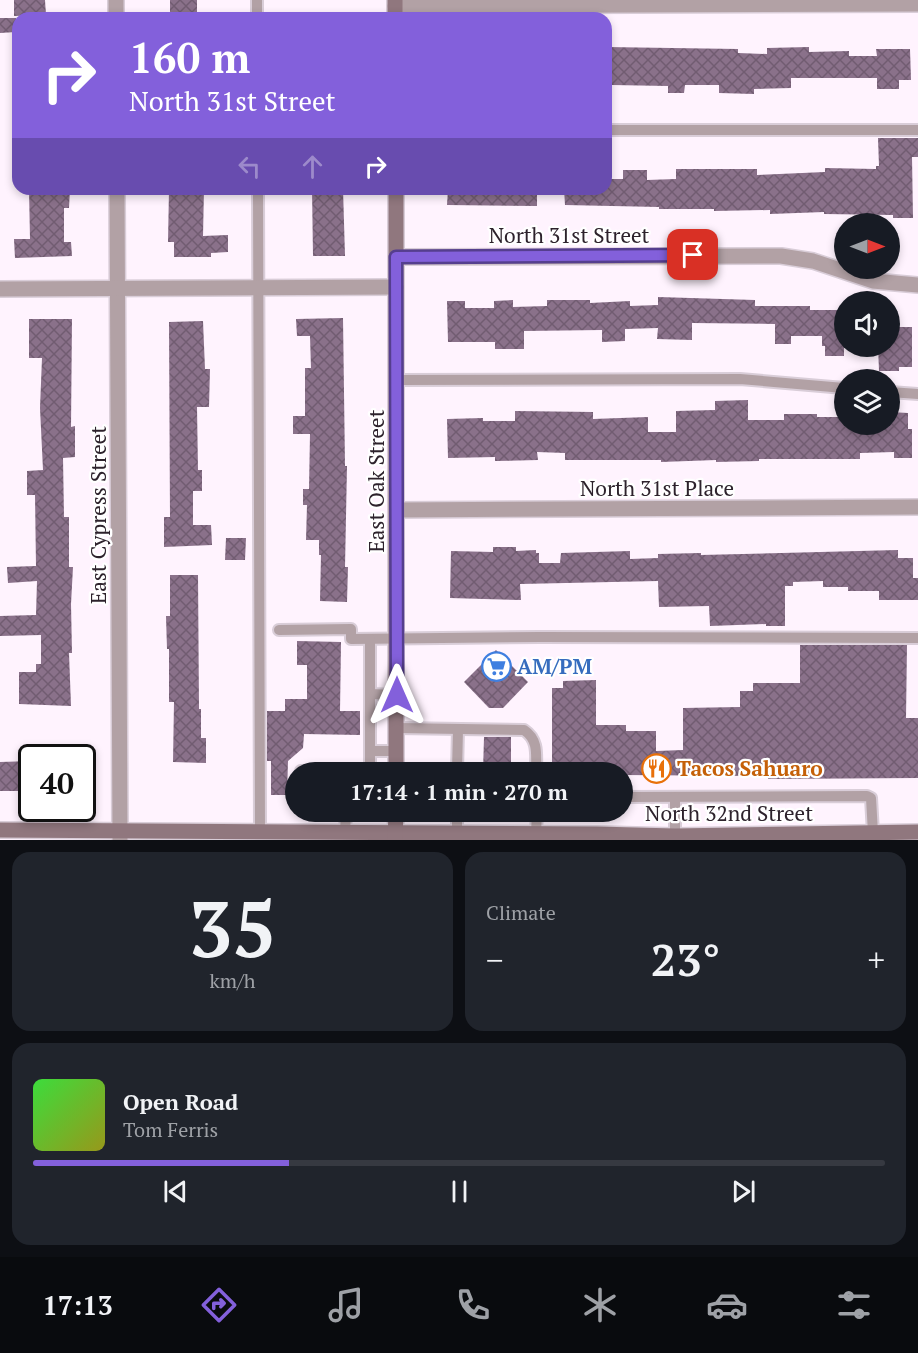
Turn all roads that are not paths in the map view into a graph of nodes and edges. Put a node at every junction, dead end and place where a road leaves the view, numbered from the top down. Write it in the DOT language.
graph roads {
  1 [pos="918,4"];
  2 [pos="395,8"];
  3 [pos="612,130"];
  4 [pos="918,130"];
  5 [pos="117,195"];
  6 [pos="258,195"];
  7 [pos="396,195"];
  8 [pos="396,257"];
  9 [pos="918,285"];
  10 [pos="396,287"];
  11 [pos="258,288"];
  12 [pos="0,289"];
  13 [pos="117,289"];
  14 [pos="396,380"];
  15 [pos="834,387"];
  16 [pos="900,393"];
  17 [pos="918,394"];
  18 [pos="918,507"];
  19 [pos="397,510"];
  20 [pos="279,630"];
  21 [pos="918,638"];
  22 [pos="370,639"];
  23 [pos="397,639"];
  24 [pos="370,694"];
  25 [pos="397,695"];
  26 [pos="397,728"];
  27 [pos="458,729"];
  28 [pos="370,751"];
  29 [pos="397,751"];
  30 [pos="370,762"];
  31 [pos="396,762"];
  32 [pos="457,762"];
  33 [pos="536,762"];
  34 [pos="633,797"];
  35 [pos="675,797"];
  36 [pos="346,822"];
  37 [pos="0,830"];
  38 [pos="260,832"];
  39 [pos="345,832"];
  40 [pos="918,832"];
  41 [pos="873,833"];
  42 [pos="120,835"];
  43 [pos="461,835"];
  44 [pos="395,836"];
  45 [pos="528,836"];
  46 [pos="675,836"];
  47 [pos="891,836"];
  48 [pos="597,837"];
  49 [pos="639,837"];
  50 [pos="832,837"];
  1 -- 2 [label="street"];
  3 -- 4 [label="lane"];
  5 -- 13 [label="street, East Cypress Street"];
  6 -- 11 [label="lane"];
  7 -- 8 [label="main road, East Oak Street"];
  8 -- 9 [label="street, North 31st Street"];
  8 -- 10 [label="main road, East Oak Street"];
  10 -- 11 [label="street"];
  10 -- 14 [label="main road, East Oak Street"];
  11 -- 13 [label="street"];
  11 -- 38 [label="lane"];
  12 -- 13 [label="street"];
  13 -- 42 [label="street, East Cypress Street"];
  14 -- 15 [label="lane"];
  14 -- 19 [label="main road, East Oak Street"];
  16 -- 17 [label="lane"];
  18 -- 19 [label="street, North 31st Place"];
  19 -- 23 [label="main road, East Oak Street"];
  20 -- 22 [label="lane"];
  21 -- 23 [label="lane"];
  22 -- 23 [label="lane"];
  22 -- 24 [label="lane"];
  23 -- 25 [label="main road, East Oak Street"];
  24 -- 25 [label="lane"];
  24 -- 28 [label="lane"];
  25 -- 26 [label="main road, East Oak Street"];
  26 -- 27 [label="lane"];
  26 -- 29 [label="main road, East Oak Street"];
  27 -- 32 [label="lane"];
  27 -- 33 [label="lane"];
  28 -- 29 [label="lane"];
  28 -- 30 [label="lane"];
  29 -- 31 [label="main road, East Oak Street"];
  34 -- 35 [label="lane"];
  35 -- 41 [label="lane"];
  35 -- 46 [label="lane"];
  36 -- 39 [label="lane"];
  37 -- 42 [label="main road, North 32nd Street"];
  38 -- 39 [label="main road, North 32nd Street"];
  38 -- 42 [label="main road, North 32nd Street"];
  39 -- 44 [label="main road, North 32nd Street"];
  40 -- 47 [label="main road, North 32nd Street"];
  41 -- 47 [label="main road, North 32nd Street"];
  41 -- 50 [label="main road, North 32nd Street"];
  43 -- 44 [label="main road, North 32nd Street"];
  43 -- 45 [label="main road, North 32nd Street"];
  45 -- 48 [label="main road, North 32nd Street"];
  46 -- 49 [label="main road, North 32nd Street"];
  46 -- 50 [label="main road, North 32nd Street"];
  48 -- 49 [label="main road, North 32nd Street"];
}
